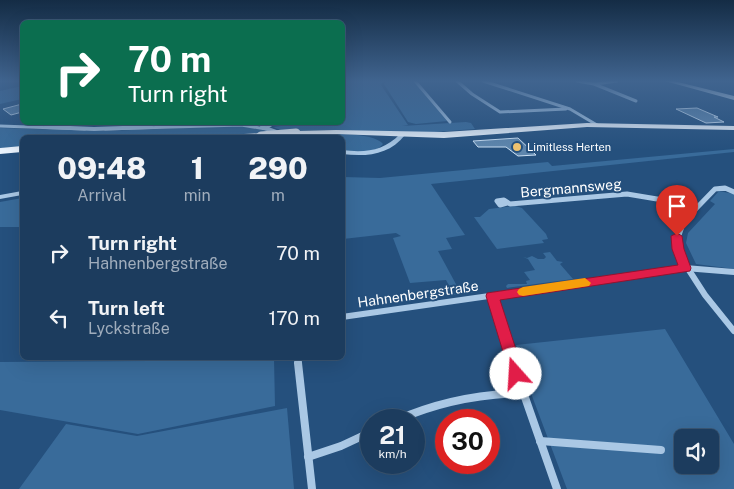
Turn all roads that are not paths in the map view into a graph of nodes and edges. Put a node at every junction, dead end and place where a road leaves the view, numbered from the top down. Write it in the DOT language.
graph roads {
  1 [pos="434,104"];
  2 [pos="487,104"];
  3 [pos="554,104"];
  4 [pos="570,109"];
  5 [pos="450,122"];
  6 [pos="272,125"];
  7 [pos="597,125"];
  8 [pos="0,126"];
  9 [pos="734,128"];
  10 [pos="263,132"];
  11 [pos="356,133"];
  12 [pos="245,135"];
  13 [pos="280,135"];
  14 [pos="399,135"];
  15 [pos="387,147"];
  16 [pos="20,149"];
  17 [pos="0,151"];
  18 [pos="345,152"];
  19 [pos="734,192"];
  20 [pos="20,193"];
  21 [pos="0,197"];
  22 [pos="507,204"];
  23 [pos="694,210"];
  24 [pos="685,268"];
  25 [pos="734,272"];
  26 [pos="492,296"];
  27 [pos="345,316"];
  28 [pos="734,331"];
  29 [pos="298,360"];
  30 [pos="523,393"];
  31 [pos="420,409"];
  32 [pos="360,437"];
  33 [pos="540,441"];
  34 [pos="661,450"];
  35 [pos="308,457"];
  36 [pos="312,489"];
  37 [pos="557,489"];
  1 -- 5 [label="street"];
  2 -- 4 [label="street"];
  3 -- 4 [label="street"];
  4 -- 7 [label="street"];
  6 -- 10 [label="street"];
  7 -- 9 [label="main road"];
  7 -- 14 [label="main road"];
  8 -- 10 [label="street"];
  10 -- 11 [label="main road, bridge"];
  10 -- 12 [label="main road"];
  10 -- 13 [label="street"];
  11 -- 14 [label="main road"];
  11 -- 15 [label="main road"];
  14 -- 15 [label="street"];
  15 -- 18 [label="street"];
  16 -- 17 [label="main road"];
  19 -- 23 [label="street"];
  20 -- 21 [label="street"];
  22 -- 23 [label="street, Bergmannsweg"];
  23 -- 24 [label="street"];
  24 -- 25 [label="street, Hahnenbergstraße"];
  24 -- 26 [label="street, Hahnenbergstraße"];
  24 -- 28 [label="street"];
  26 -- 27 [label="street, Hahnenbergstraße"];
  26 -- 30 [label="street"];
  29 -- 35 [label="street"];
  30 -- 31 [label="street"];
  30 -- 33 [label="street"];
  32 -- 35 [label="street"];
  33 -- 34 [label="street"];
  33 -- 37 [label="street"];
  35 -- 36 [label="street"];
}
